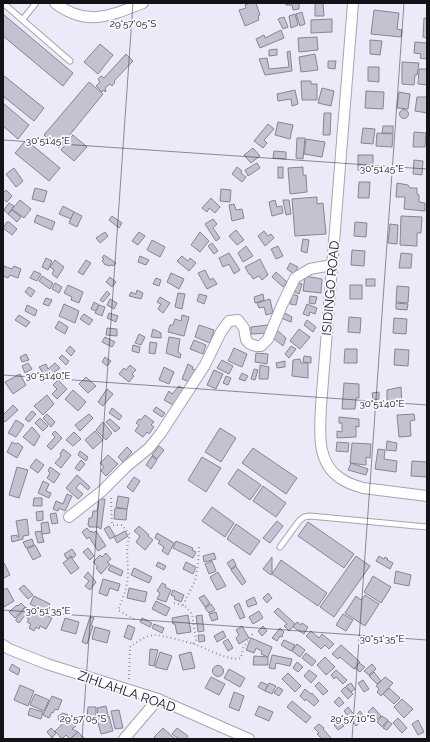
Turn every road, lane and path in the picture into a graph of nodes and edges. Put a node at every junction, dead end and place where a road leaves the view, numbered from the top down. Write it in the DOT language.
graph roads {
  1 [pos="3,3"];
  2 [pos="36,3"];
  3 [pos="55,3"];
  4 [pos="143,3"];
  5 [pos="353,3"];
  6 [pos="23,19"];
  7 [pos="70,61"];
  8 [pos="332,265"];
  9 [pos="112,496"];
  10 [pos="427,496"];
  11 [pos="69,517"];
  12 [pos="427,527"];
  13 [pos="199,547"];
  14 [pos="280,547"];
  15 [pos="174,603"];
  16 [pos="183,606"];
  17 [pos="134,620"];
  18 [pos="254,632"];
  19 [pos="193,644"];
  20 [pos="3,645"];
  21 [pos="129,690"];
  22 [pos="158,699"];
  23 [pos="241,738"];
  24 [pos="124,739"];
  1 -- 6 [label="lane"];
  2 -- 6 [label="lane"];
  3 -- 4 [label="street"];
  5 -- 8 [label="street, ISIDINGO ROAD"];
  6 -- 7 [label="lane"];
  8 -- 10 [label="street, ISIDINGO ROAD"];
  8 -- 11 [label="street"];
  9 -- 17 [label="path"];
  12 -- 14 [label="lane"];
  13 -- 16 [label="path"];
  15 -- 16 [label="path"];
  16 -- 19 [label="path"];
  18 -- 19 [label="path"];
  19 -- 21 [label="path"];
  20 -- 21 [label="street, ZIHLAHLA ROAD"];
  21 -- 22 [label="street, ZIHLAHLA ROAD"];
  22 -- 23 [label="street, ZIHLAHLA ROAD"];
  22 -- 24 [label="street"];
}
